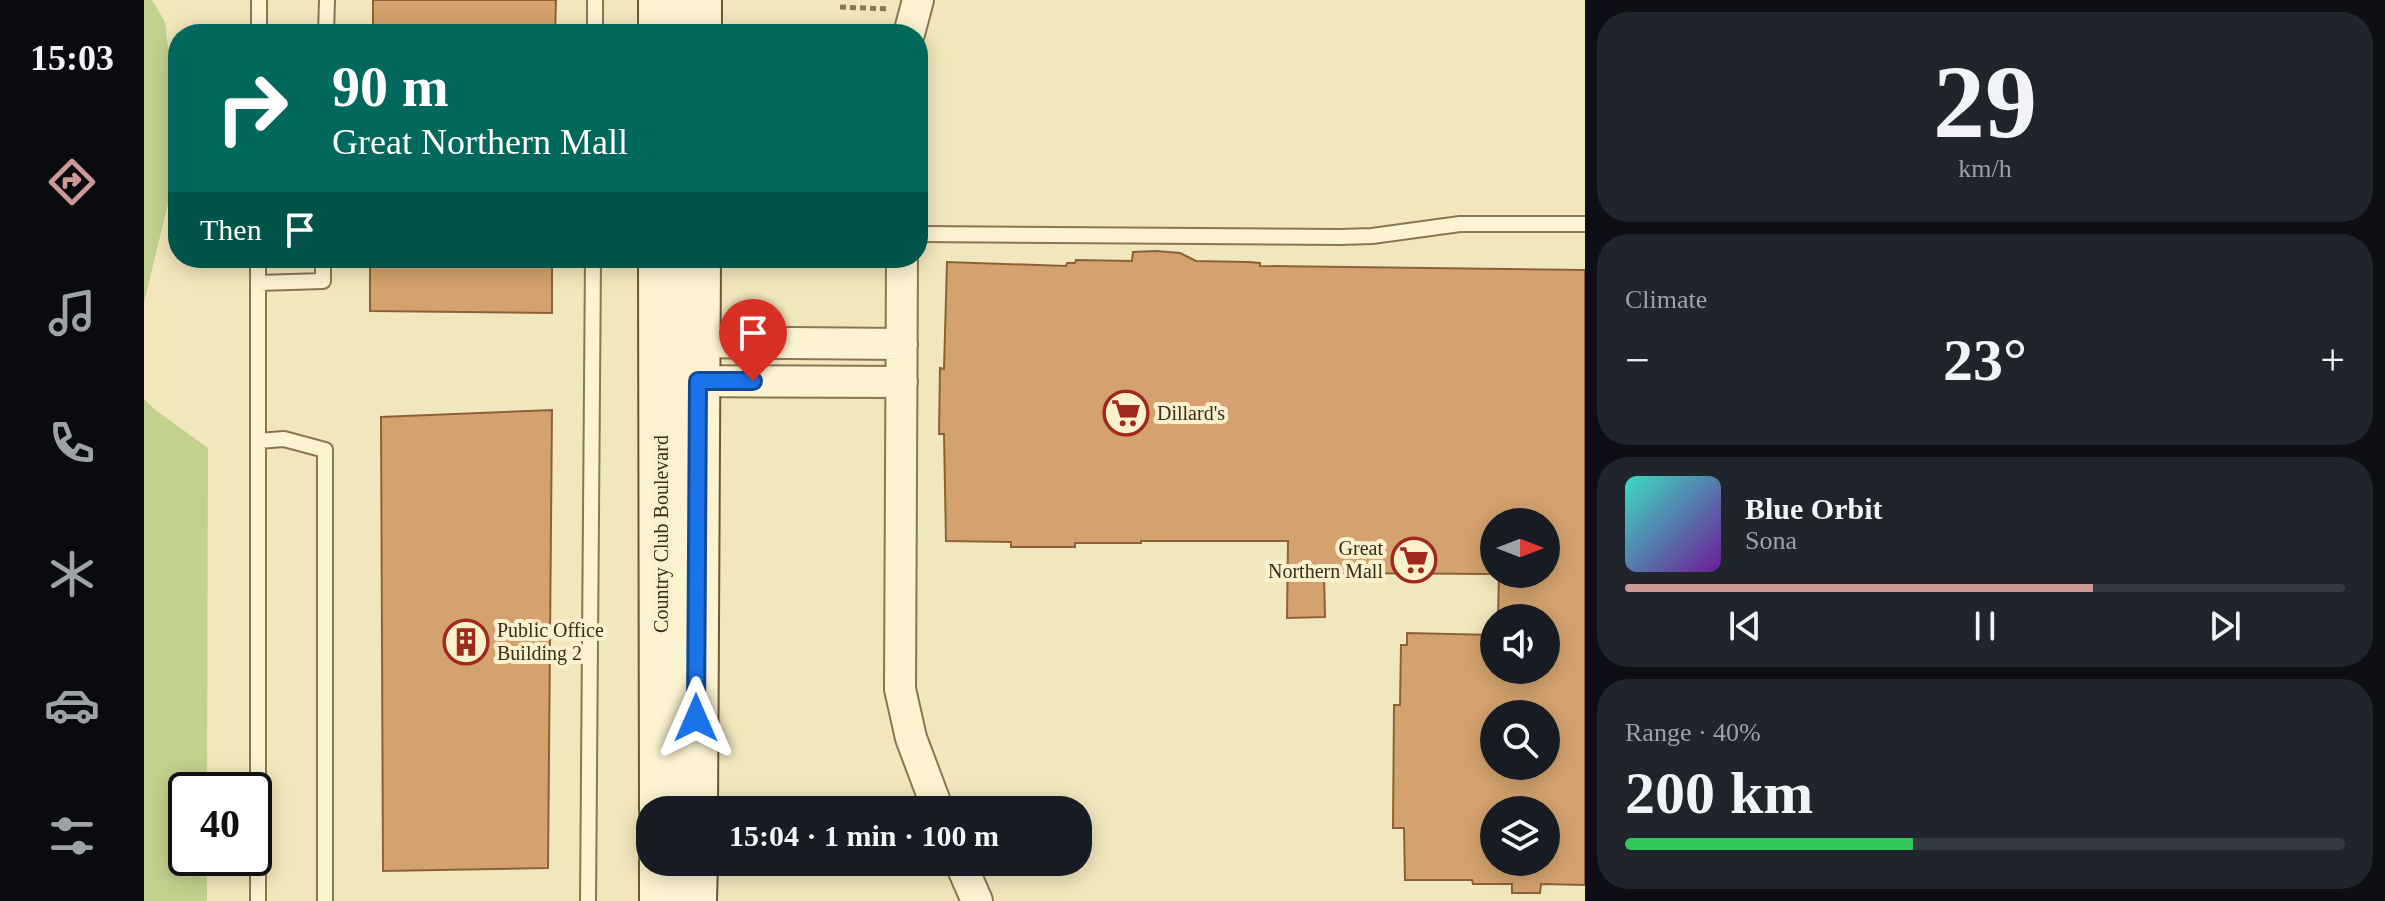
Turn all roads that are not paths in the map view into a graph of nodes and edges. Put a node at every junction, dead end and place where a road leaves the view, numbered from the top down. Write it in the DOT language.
graph roads {
  1 [pos="259,0"];
  2 [pos="327,0"];
  3 [pos="595,0"];
  4 [pos="660,0"];
  5 [pos="700,0"];
  6 [pos="259,24"];
  7 [pos="326,24"];
  8 [pos="595,24"];
  9 [pos="660,24"];
  10 [pos="700,24"];
  11 [pos="1585,224"];
  12 [pos="928,234"];
  13 [pos="258,268"];
  14 [pos="323,268"];
  15 [pos="593,268"];
  16 [pos="662,268"];
  17 [pos="697,268"];
  18 [pos="902,268"];
  19 [pos="258,283"];
  20 [pos="902,344"];
  21 [pos="679,361"];
  22 [pos="902,382"];
  23 [pos="258,441"];
  24 [pos="662,796"];
  25 [pos="695,796"];
  26 [pos="933,796"];
  27 [pos="661,876"];
  28 [pos="696,876"];
  29 [pos="966,876"];
  30 [pos="260,901"];
  31 [pos="325,901"];
  32 [pos="588,901"];
  33 [pos="661,901"];
  34 [pos="695,901"];
  35 [pos="977,901"];
  1 -- 6 [label="lane"];
  2 -- 7 [label="lane"];
  3 -- 8 [label="lane"];
  4 -- 9 [label="street"];
  5 -- 10 [label="street"];
  11 -- 12 [label="lane"];
  13 -- 19 [label="lane"];
  14 -- 19 [label="lane"];
  15 -- 32 [label="lane"];
  16 -- 21 [label="street, Country Club Boulevard"];
  17 -- 21 [label="street, Country Club Boulevard"];
  18 -- 20 [label="street"];
  19 -- 23 [label="lane"];
  20 -- 21 [label="street"];
  20 -- 22 [label="street"];
  21 -- 22 [label="street"];
  21 -- 24 [label="street, Country Club Boulevard"];
  21 -- 25 [label="street, Country Club Boulevard"];
  22 -- 26 [label="street"];
  23 -- 30 [label="lane"];
  23 -- 31 [label="lane"];
  27 -- 33 [label="street"];
  28 -- 34 [label="street"];
  29 -- 35 [label="street"];
}
